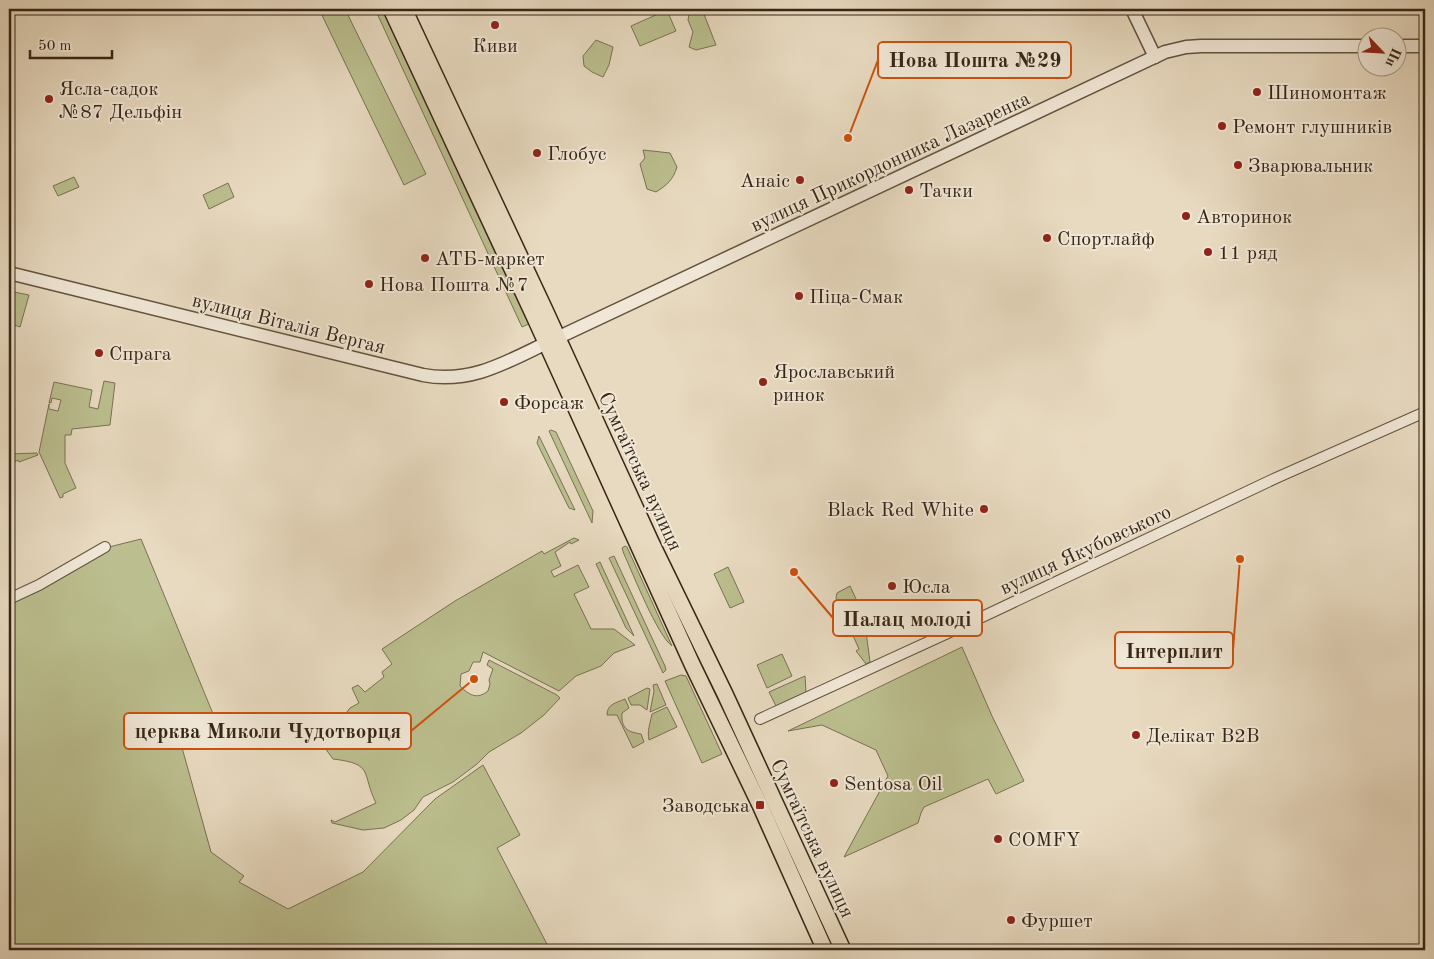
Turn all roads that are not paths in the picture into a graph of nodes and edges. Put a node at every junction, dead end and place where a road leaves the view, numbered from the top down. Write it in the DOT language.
graph roads {
  1 [pos="391,9"];
  2 [pos="404,9"];
  3 [pos="1132,9"];
  4 [pos="1356,46"];
  5 [pos="1406,46"];
  6 [pos="1425,46"];
  7 [pos="1155,57"];
  8 [pos="9,273"];
  9 [pos="552,340"];
  10 [pos="1425,412"];
  11 [pos="106,547"];
  12 [pos="9,599"];
  13 [pos="760,719"];
  14 [pos="825,950"];
  15 [pos="843,950"];
  1 -- 9 [label="main road, Сумгаїтська вулиця"];
  2 -- 9 [label="main road, Сумгаїтська вулиця"];
  3 -- 7 [label="street"];
  4 -- 7 [label="street, вулиця Прикордонника Лазаренка"];
  5 -- 6 [label="street"];
  7 -- 9 [label="street, вулиця Прикордонника Лазаренка"];
  8 -- 9 [label="street, вулиця Віталія Вергая"];
  9 -- 14 [label="main road, Сумгаїтська вулиця"];
  9 -- 15 [label="main road, Сумгаїтська вулиця"];
  10 -- 13 [label="street, вулиця Якубовського"];
  11 -- 12 [label="street"];
}
